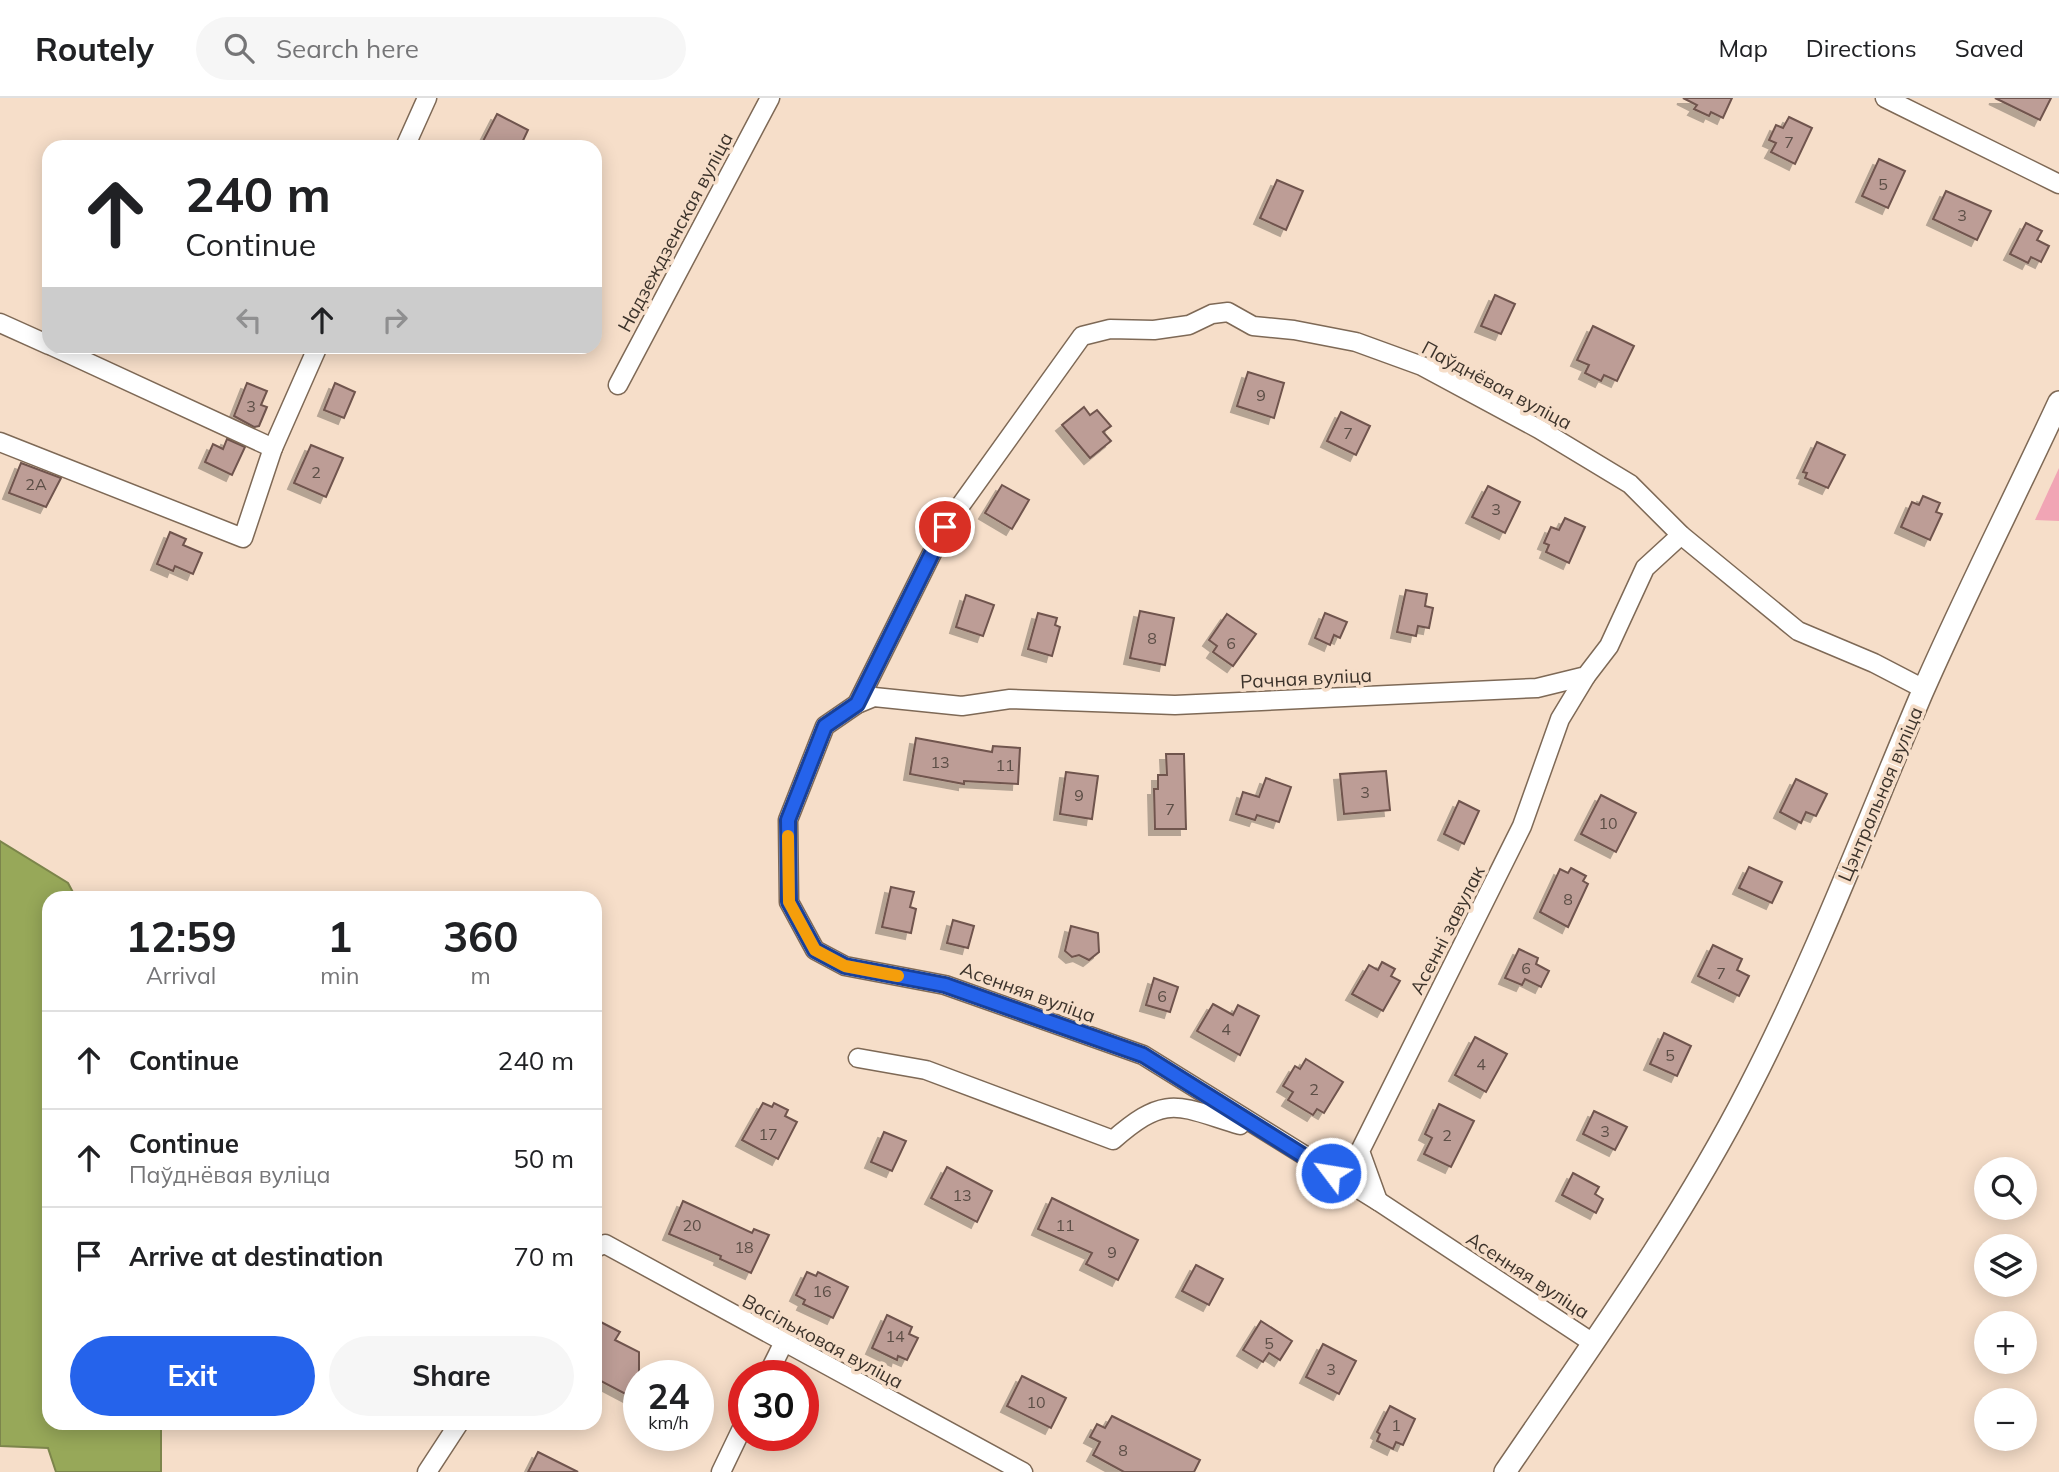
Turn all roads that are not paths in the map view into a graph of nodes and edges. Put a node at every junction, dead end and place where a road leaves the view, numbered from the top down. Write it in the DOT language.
graph roads {
  1 [pos="427,98"];
  2 [pos="770,98"];
  3 [pos="1885,98"];
  4 [pos="408,140"];
  5 [pos="2059,184"];
  6 [pos="0,323"];
  7 [pos="42,342"];
  8 [pos="68,354"];
  9 [pos="315,354"];
  10 [pos="618,385"];
  11 [pos="2059,402"];
  12 [pos="0,442"];
  13 [pos="274,448"];
  14 [pos="1681,535"];
  15 [pos="1586,676"];
  16 [pos="1924,690"];
  17 [pos="857,704"];
  18 [pos="858,1058"];
  19 [pos="1261,1131"];
  20 [pos="1378,1201"];
  21 [pos="602,1247"];
  22 [pos="1593,1343"];
  23 [pos="783,1344"];
  24 [pos="775,1360"];
  25 [pos="454,1430"];
  26 [pos="730,1451"];
  27 [pos="427,1472"];
  28 [pos="720,1472"];
  29 [pos="1023,1472"];
  30 [pos="1505,1472"];
  1 -- 4 [label="street"];
  2 -- 10 [label="street, Надзеждзенская вуліца"];
  3 -- 5 [label="street"];
  6 -- 7 [label="street"];
  8 -- 13 [label="street"];
  9 -- 13 [label="street"];
  11 -- 16 [label="street, Цэнтральная вуліца"];
  12 -- 13 [label="street"];
  14 -- 15 [label="street"];
  14 -- 16 [label="street, Паўднёвая вуліца"];
  14 -- 17 [label="street, Паўднёвая вуліца"];
  15 -- 17 [label="street, Рачная вуліца"];
  15 -- 20 [label="street, Асенні завулак"];
  16 -- 22 [label="street, Цэнтральная вуліца"];
  17 -- 19 [label="street, Асенняя вуліца"];
  18 -- 19 [label="street, Асенняя вуліца"];
  19 -- 20 [label="street, Асенняя вуліца"];
  20 -- 22 [label="street, Асенняя вуліца"];
  21 -- 23 [label="street, Васільковая вуліца"];
  22 -- 30 [label="street, Цэнтральная вуліца"];
  23 -- 24 [label="street"];
  23 -- 29 [label="street, Васільковая вуліца"];
  25 -- 27 [label="street"];
  26 -- 28 [label="street"];
}
